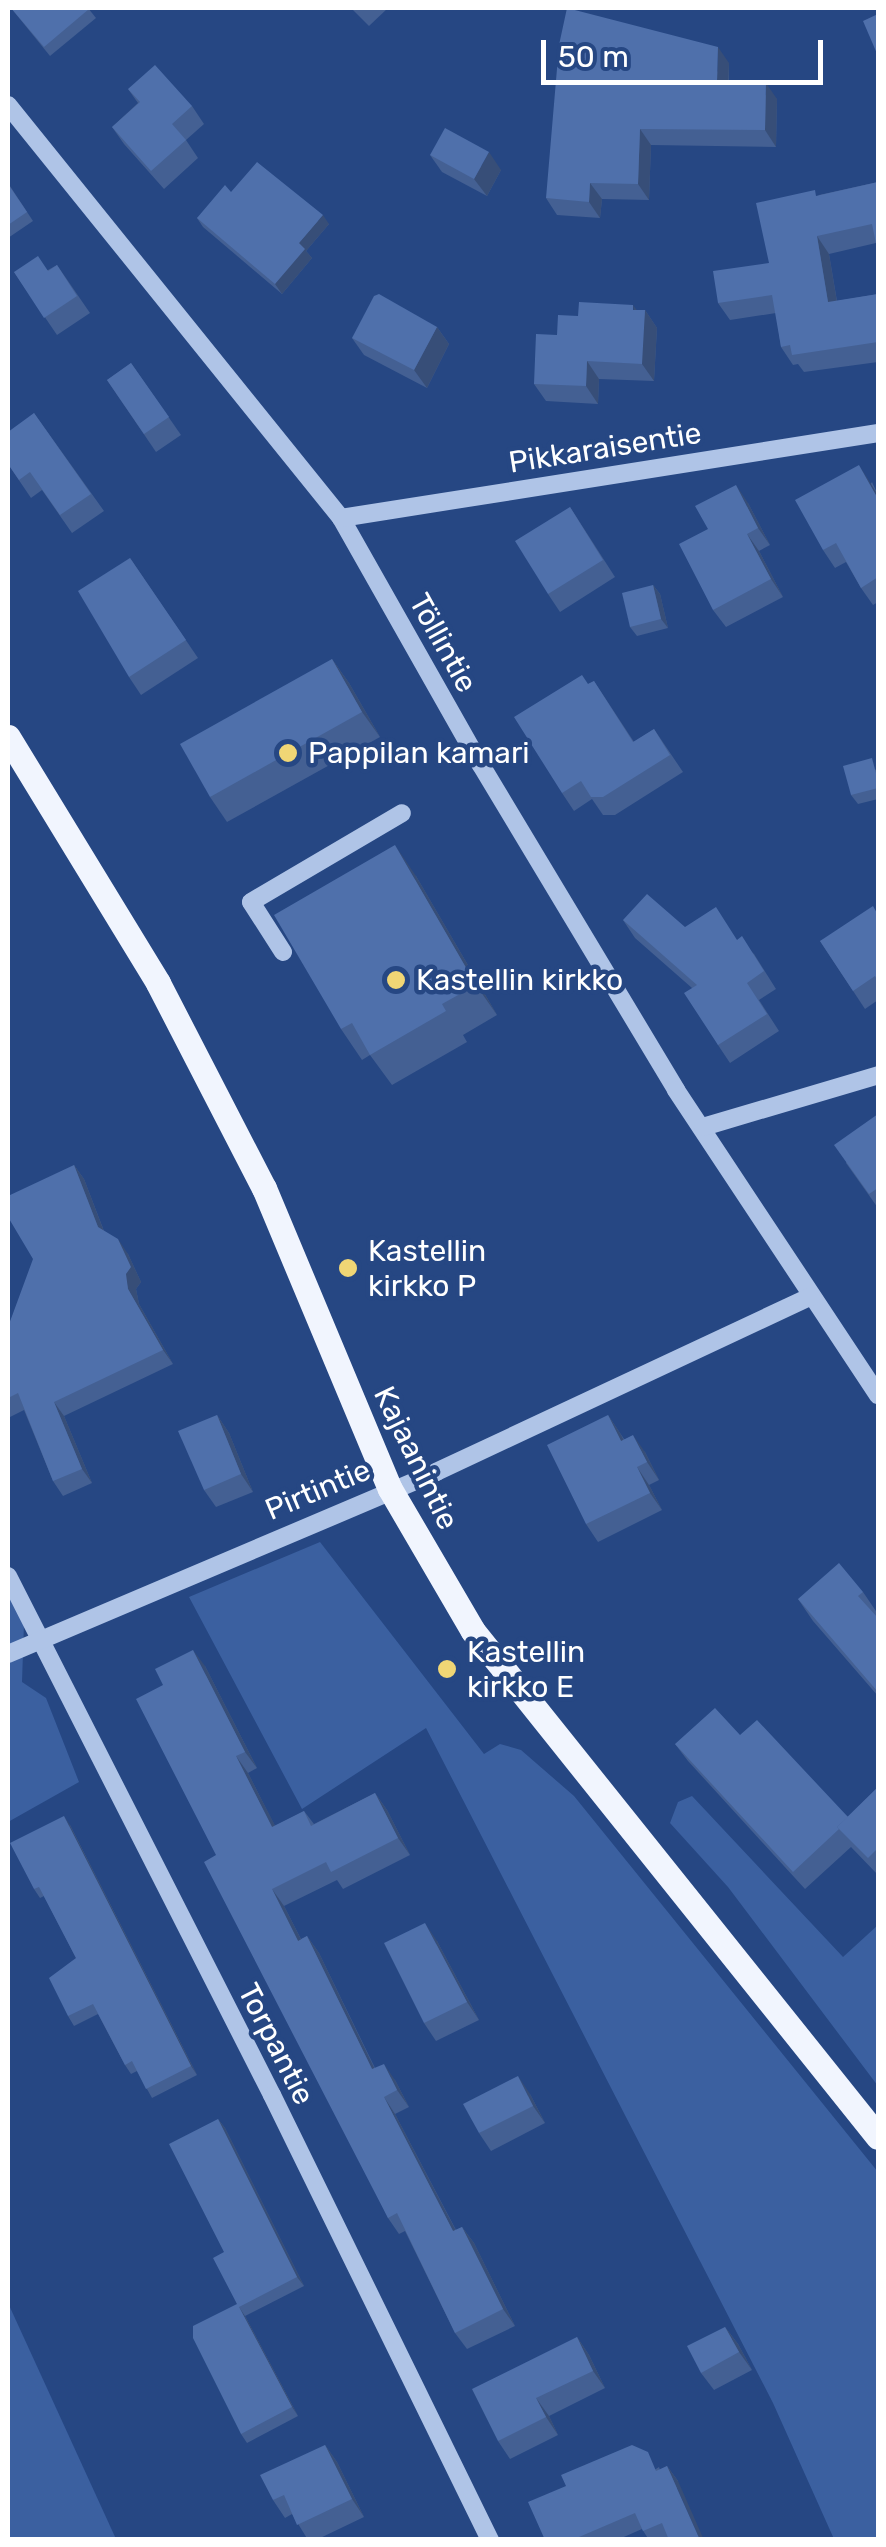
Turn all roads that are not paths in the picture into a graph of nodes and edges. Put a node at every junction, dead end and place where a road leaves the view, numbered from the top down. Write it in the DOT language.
graph roads {
  1 [pos="8,105"];
  2 [pos="878,433"];
  3 [pos="341,518"];
  4 [pos="8,737"];
  5 [pos="402,814"];
  6 [pos="283,952"];
  7 [pos="878,1075"];
  8 [pos="703,1127"];
  9 [pos="811,1296"];
  10 [pos="878,1395"];
  11 [pos="390,1489"];
  12 [pos="8,1576"];
  13 [pos="40,1639"];
  14 [pos="8,1654"];
  15 [pos="878,2136"];
  16 [pos="490,2540"];
  1 -- 3 [label="street, Töllintie"];
  2 -- 3 [label="street, Pikkaraisentie"];
  3 -- 8 [label="street, Töllintie"];
  4 -- 11 [label="main road, Kajaanintie"];
  5 -- 6 [label="street"];
  7 -- 8 [label="street"];
  8 -- 9 [label="street, Töllintie"];
  9 -- 10 [label="street, Töllintie"];
  9 -- 11 [label="street, Pirtintie"];
  11 -- 13 [label="street, Pirtintie"];
  11 -- 15 [label="main road, Kajaanintie"];
  12 -- 13 [label="street, Torpantie"];
  13 -- 14 [label="street, Pirtintie"];
  13 -- 16 [label="street, Torpantie"];
}
